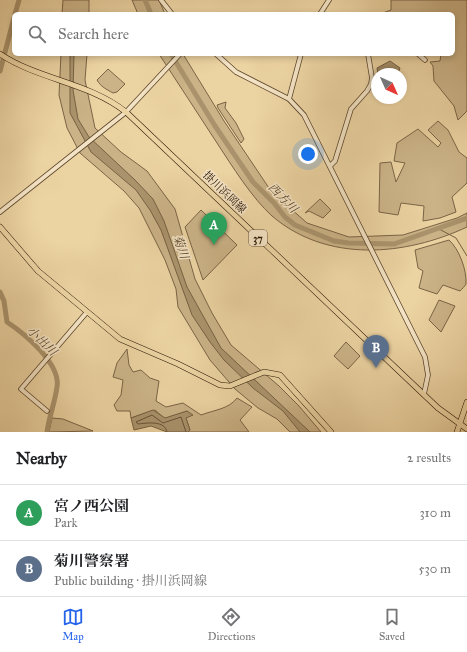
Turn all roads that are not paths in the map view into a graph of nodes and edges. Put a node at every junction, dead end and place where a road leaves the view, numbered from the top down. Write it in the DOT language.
graph roads {
  1 [pos="161,0"];
  2 [pos="330,0"];
  3 [pos="170,12"];
  4 [pos="321,12"];
  5 [pos="0,54"];
  6 [pos="178,56"];
  7 [pos="218,56"];
  8 [pos="300,56"];
  9 [pos="368,56"];
  10 [pos="420,56"];
  11 [pos="425,60"];
  12 [pos="288,99"];
  13 [pos="126,112"];
  14 [pos="330,166"];
  15 [pos="0,212"];
  16 [pos="0,227"];
  17 [pos="87,312"];
  18 [pos="424,394"];
  19 [pos="467,402"];
  20 [pos="47,411"];
  21 [pos="460,425"];
  22 [pos="467,429"];
  23 [pos="331,432"];
  24 [pos="457,432"];
  1 -- 3 [label="street"];
  2 -- 4 [label="street"];
  5 -- 13 [label="main road, 掛川浜岡線 / 37"];
  6 -- 13 [label="street"];
  7 -- 12 [label="street"];
  8 -- 12 [label="street"];
  9 -- 14 [label="street"];
  10 -- 11 [label="street"];
  12 -- 14 [label="street"];
  13 -- 15 [label="street"];
  13 -- 18 [label="main road, 掛川浜岡線 / 37"];
  14 -- 18 [label="street"];
  16 -- 17 [label="main road"];
  17 -- 20 [label="street"];
  17 -- 23 [label="main road"];
  18 -- 21 [label="main road, 掛川浜岡線 / 37"];
  19 -- 21 [label="main road"];
  21 -- 22 [label="main road, 掛川浜岡線"];
  21 -- 24 [label="main road"];
}
